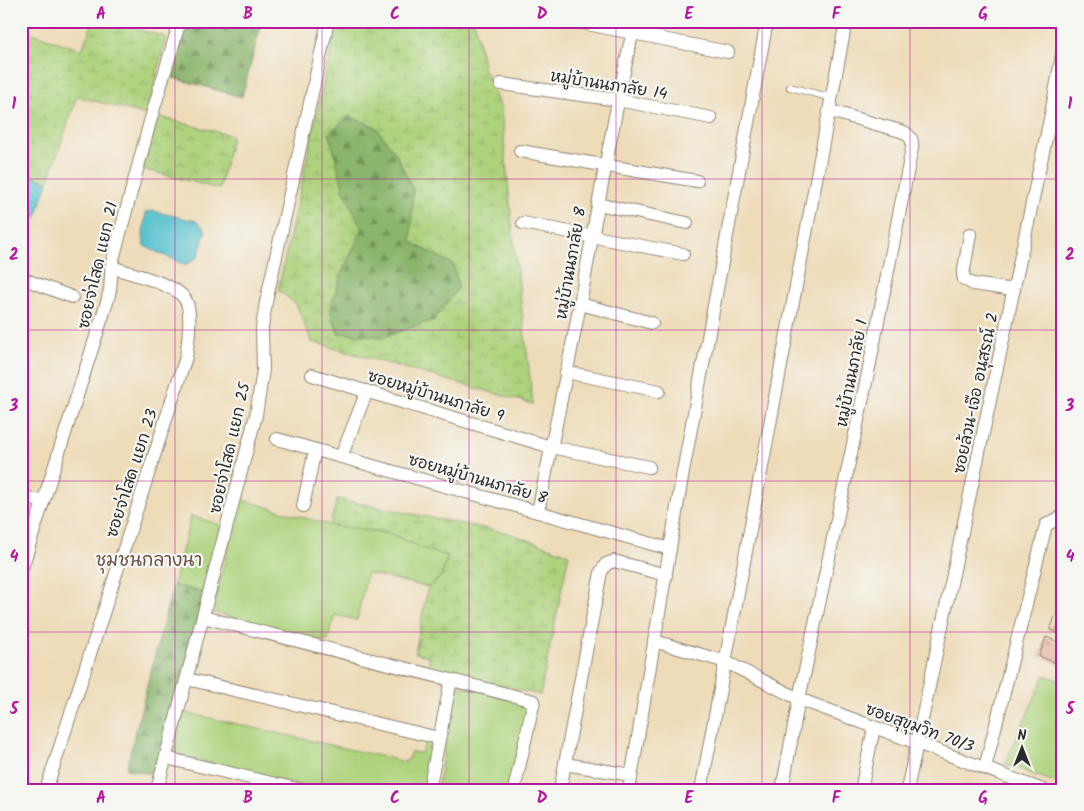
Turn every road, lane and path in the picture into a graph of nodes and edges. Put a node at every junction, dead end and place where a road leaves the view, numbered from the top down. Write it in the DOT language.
graph roads {
  1 [pos="180,21"];
  2 [pos="328,21"];
  3 [pos="572,21"];
  4 [pos="767,21"];
  5 [pos="846,21"];
  6 [pos="634,27"];
  7 [pos="1063,50"];
  8 [pos="728,52"];
  9 [pos="501,84"];
  10 [pos="790,87"];
  11 [pos="832,98"];
  12 [pos="618,100"];
  13 [pos="830,112"];
  14 [pos="711,118"];
  15 [pos="520,152"];
  16 [pos="605,166"];
  17 [pos="698,181"];
  18 [pos="598,204"];
  19 [pos="687,223"];
  20 [pos="522,224"];
  21 [pos="970,234"];
  22 [pos="591,237"];
  23 [pos="683,254"];
  24 [pos="111,267"];
  25 [pos="21,278"];
  26 [pos="1014,290"];
  27 [pos="72,297"];
  28 [pos="580,304"];
  29 [pos="652,323"];
  30 [pos="566,372"];
  31 [pos="312,375"];
  32 [pos="367,390"];
  33 [pos="659,391"];
  34 [pos="277,439"];
  35 [pos="551,447"];
  36 [pos="315,450"];
  37 [pos="341,457"];
  38 [pos="649,467"];
  39 [pos="21,496"];
  40 [pos="43,502"];
  41 [pos="303,506"];
  42 [pos="538,512"];
  43 [pos="1063,516"];
  44 [pos="670,549"];
  45 [pos="21,571"];
  46 [pos="666,575"];
  47 [pos="203,617"];
  48 [pos="654,640"];
  49 [pos="726,662"];
  50 [pos="187,679"];
  51 [pos="451,680"];
  52 [pos="799,698"];
  53 [pos="874,728"];
  54 [pos="440,738"];
  55 [pos="918,743"];
  56 [pos="166,758"];
  57 [pos="565,764"];
  58 [pos="985,768"];
  59 [pos="631,775"];
  60 [pos="46,790"];
  61 [pos="157,790"];
  62 [pos="301,790"];
  63 [pos="429,790"];
  64 [pos="514,790"];
  65 [pos="560,790"];
  66 [pos="629,790"];
  67 [pos="701,790"];
  68 [pos="782,790"];
  69 [pos="861,790"];
  70 [pos="907,790"];
  71 [pos="1043,790"];
  1 -- 24 [label="street, ซอยจ่าโสด แยก 21"];
  2 -- 47 [label="street, ซอยจ่าโสด แยก 25"];
  3 -- 6 [label="street"];
  4 -- 44 [label="street"];
  5 -- 11 [label="street"];
  6 -- 8 [label="street"];
  6 -- 12 [label="street, หมู่บ้านนภาลัย 8"];
  7 -- 26 [label="street, ซอยล้วน-เจือ อนุสรณ์ 2"];
  9 -- 12 [label="street, หมู่บ้านนภาลัย 14"];
  10 -- 11 [label="lane"];
  11 -- 13 [label="street"];
  12 -- 14 [label="street, หมู่บ้านนภาลัย 14"];
  12 -- 16 [label="street, หมู่บ้านนภาลัย 8"];
  13 -- 49 [label="street"];
  13 -- 52 [label="street, หมู่บ้านนภาลัย 1"];
  15 -- 16 [label="street"];
  16 -- 17 [label="street"];
  16 -- 18 [label="street, หมู่บ้านนภาลัย 8"];
  18 -- 19 [label="street"];
  18 -- 22 [label="street, หมู่บ้านนภาลัย 8"];
  20 -- 22 [label="street"];
  21 -- 26 [label="street"];
  22 -- 23 [label="street"];
  22 -- 28 [label="street, หมู่บ้านนภาลัย 8"];
  24 -- 40 [label="street, ซอยจ่าโสด แยก 21"];
  24 -- 60 [label="street, ซอยจ่าโสด แยก 23"];
  25 -- 27 [label="street"];
  26 -- 55 [label="street, ซอยล้วน-เจือ อนุสรณ์ 2"];
  28 -- 29 [label="street"];
  28 -- 30 [label="street, หมู่บ้านนภาลัย 8"];
  30 -- 33 [label="street"];
  30 -- 35 [label="street, หมู่บ้านนภาลัย 8"];
  31 -- 32 [label="street, ซอยหมู่บ้านนภาลัย 9"];
  32 -- 35 [label="street, ซอยหมู่บ้านนภาลัย 9"];
  32 -- 37 [label="street"];
  34 -- 36 [label="street, ซอยหมู่บ้านนภาลัย 8"];
  35 -- 38 [label="street, ซอยหมู่บ้านนภาลัย 9"];
  35 -- 42 [label="street, หมู่บ้านนภาลัย 8"];
  36 -- 37 [label="street, ซอยหมู่บ้านนภาลัย 8"];
  36 -- 41 [label="street"];
  37 -- 42 [label="street, ซอยหมู่บ้านนภาลัย 8"];
  39 -- 40 [label="street"];
  40 -- 45 [label="street, ซอยจ่าโสด แยก 21"];
  42 -- 44 [label="street, ซอยหมู่บ้านนภาลัย 8"];
  43 -- 58 [label="street"];
  44 -- 46 [label="street"];
  46 -- 48 [label="street"];
  46 -- 57 [label="street"];
  47 -- 50 [label="street, ซอยจ่าโสด แยก 25"];
  47 -- 51 [label="street"];
  48 -- 49 [label="street, ซอยสุขุมวิท 70/3"];
  48 -- 59 [label="street"];
  49 -- 52 [label="street, ซอยสุขุมวิท 70/3"];
  49 -- 67 [label="street"];
  50 -- 54 [label="street"];
  50 -- 56 [label="street, ซอยจ่าโสด แยก 25"];
  51 -- 54 [label="street"];
  51 -- 64 [label="street"];
  52 -- 53 [label="street, ซอยสุขุมวิท 70/3"];
  52 -- 68 [label="street, หมู่บ้านนภาลัย 1"];
  53 -- 55 [label="street, ซอยสุขุมวิท 70/3"];
  53 -- 69 [label="street"];
  54 -- 63 [label="street"];
  55 -- 58 [label="street, ซอยสุขุมวิท 70/3"];
  55 -- 70 [label="street, ซอยล้วน-เจือ อนุสรณ์ 2"];
  56 -- 61 [label="street, ซอยจ่าโสด แยก 25"];
  56 -- 62 [label="street"];
  57 -- 59 [label="street"];
  57 -- 65 [label="street"];
  58 -- 71 [label="street, ซอยสุขุมวิท 70/3"];
  59 -- 66 [label="street"];
}
